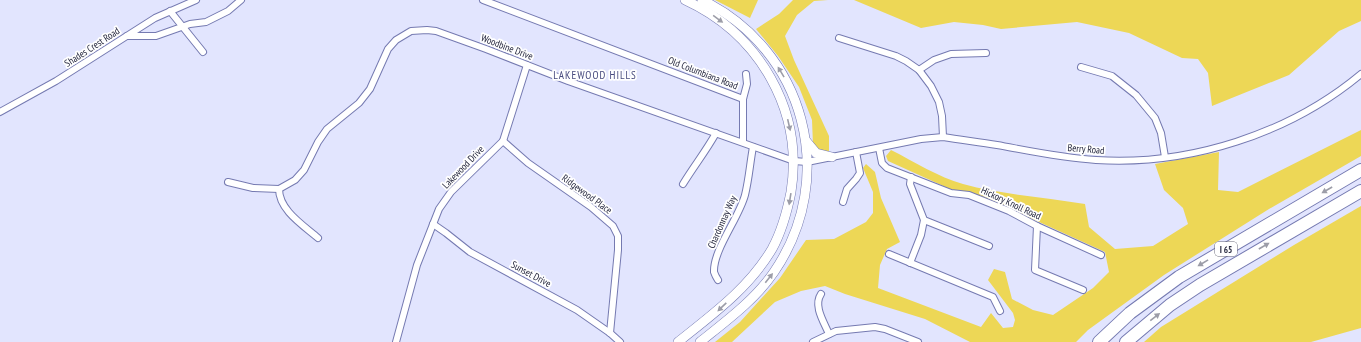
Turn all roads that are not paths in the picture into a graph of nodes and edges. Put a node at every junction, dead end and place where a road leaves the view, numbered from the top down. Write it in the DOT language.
graph roads {
  1 [pos="196,0"];
  2 [pos="241,0"];
  3 [pos="483,0"];
  4 [pos="685,0"];
  5 [pos="703,3"];
  6 [pos="170,11"];
  7 [pos="183,26"];
  8 [pos="127,36"];
  9 [pos="839,38"];
  10 [pos="203,52"];
  11 [pos="986,53"];
  12 [pos="527,65"];
  13 [pos="1080,67"];
  14 [pos="919,70"];
  15 [pos="746,74"];
  16 [pos="1361,74"];
  17 [pos="743,99"];
  18 [pos="0,112"];
  19 [pos="716,133"];
  20 [pos="942,137"];
  21 [pos="502,141"];
  22 [pos="806,141"];
  23 [pos="743,142"];
  24 [pos="753,146"];
  25 [pos="879,148"];
  26 [pos="856,152"];
  27 [pos="832,157"];
  28 [pos="1164,157"];
  29 [pos="794,161"];
  30 [pos="806,162"];
  31 [pos="1361,170"];
  32 [pos="911,177"];
  33 [pos="228,182"];
  34 [pos="683,184"];
  35 [pos="279,189"];
  36 [pos="1361,191"];
  37 [pos="843,202"];
  38 [pos="924,220"];
  39 [pos="433,224"];
  40 [pos="1037,226"];
  41 [pos="318,238"];
  42 [pos="989,246"];
  43 [pos="889,254"];
  44 [pos="1101,255"];
  45 [pos="910,262"];
  46 [pos="718,280"];
  47 [pos="1083,290"];
  48 [pos="821,294"];
  49 [pos="1000,311"];
  50 [pos="610,333"];
  51 [pos="829,334"];
  52 [pos="396,342"];
  53 [pos="620,342"];
  54 [pos="678,342"];
  55 [pos="700,342"];
  56 [pos="813,342"];
  57 [pos="918,342"];
  58 [pos="1100,342"];
  59 [pos="1126,342"];
  1 -- 6 [label="street, Shades Crest Road"];
  2 -- 7 [label="street"];
  3 -- 17 [label="street, Old Columbiana Road"];
  4 -- 5 [label="main road"];
  22 -- 5 [label="main road, one-way"];
  5 -- 29 [label="main road, one-way"];
  6 -- 7 [label="street"];
  6 -- 8 [label="street, Shades Crest Road"];
  7 -- 8 [label="street"];
  7 -- 10 [label="street"];
  8 -- 18 [label="street, Shades Crest Road"];
  9 -- 14 [label="street"];
  11 -- 14 [label="street"];
  12 -- 19 [label="street, Woodbine Drive"];
  12 -- 21 [label="street, Lakewood Drive"];
  12 -- 35 [label="street, Woodbine Drive"];
  13 -- 28 [label="street"];
  14 -- 20 [label="street"];
  15 -- 17 [label="street"];
  16 -- 28 [label="street, Berry Road"];
  17 -- 23 [label="street, Old Columbiana Road"];
  19 -- 23 [label="street, Woodbine Drive"];
  19 -- 34 [label="street"];
  20 -- 25 [label="street, Berry Road"];
  20 -- 28 [label="street, Berry Road"];
  21 -- 39 [label="street, Lakewood Drive"];
  21 -- 50 [label="street, Ridgewood Place"];
  22 -- 27 [label="main road"];
  22 -- 30 [label="main road"];
  23 -- 24 [label="street, Woodbine Drive"];
  24 -- 29 [label="street, Woodbine Drive"];
  24 -- 46 [label="street, Chardonnay Way"];
  25 -- 26 [label="street, Berry Road"];
  25 -- 32 [label="street, Hickory Knoll Road"];
  26 -- 27 [label="street, Berry Road"];
  26 -- 37 [label="street"];
  27 -- 30 [label="street, Berry Road"];
  29 -- 30 [label="street, Berry Road"];
  29 -- 54 [label="main road, one-way"];
  55 -- 30 [label="main road, one-way"];
  31 -- 58 [label="highway, I 65, one-way"];
  32 -- 38 [label="street"];
  32 -- 40 [label="street, Hickory Knoll Road"];
  33 -- 35 [label="street"];
  35 -- 41 [label="street"];
  59 -- 36 [label="highway, I 65, one-way"];
  38 -- 42 [label="street"];
  38 -- 45 [label="street"];
  39 -- 50 [label="street, Sunset Drive"];
  39 -- 52 [label="street, Lakewood Drive"];
  40 -- 44 [label="street, Hickory Knoll Road"];
  40 -- 47 [label="street"];
  43 -- 45 [label="street"];
  45 -- 49 [label="street"];
  48 -- 51 [label="street"];
  50 -- 53 [label="street, Sunset Drive"];
  51 -- 56 [label="street"];
  51 -- 57 [label="street"];
}
